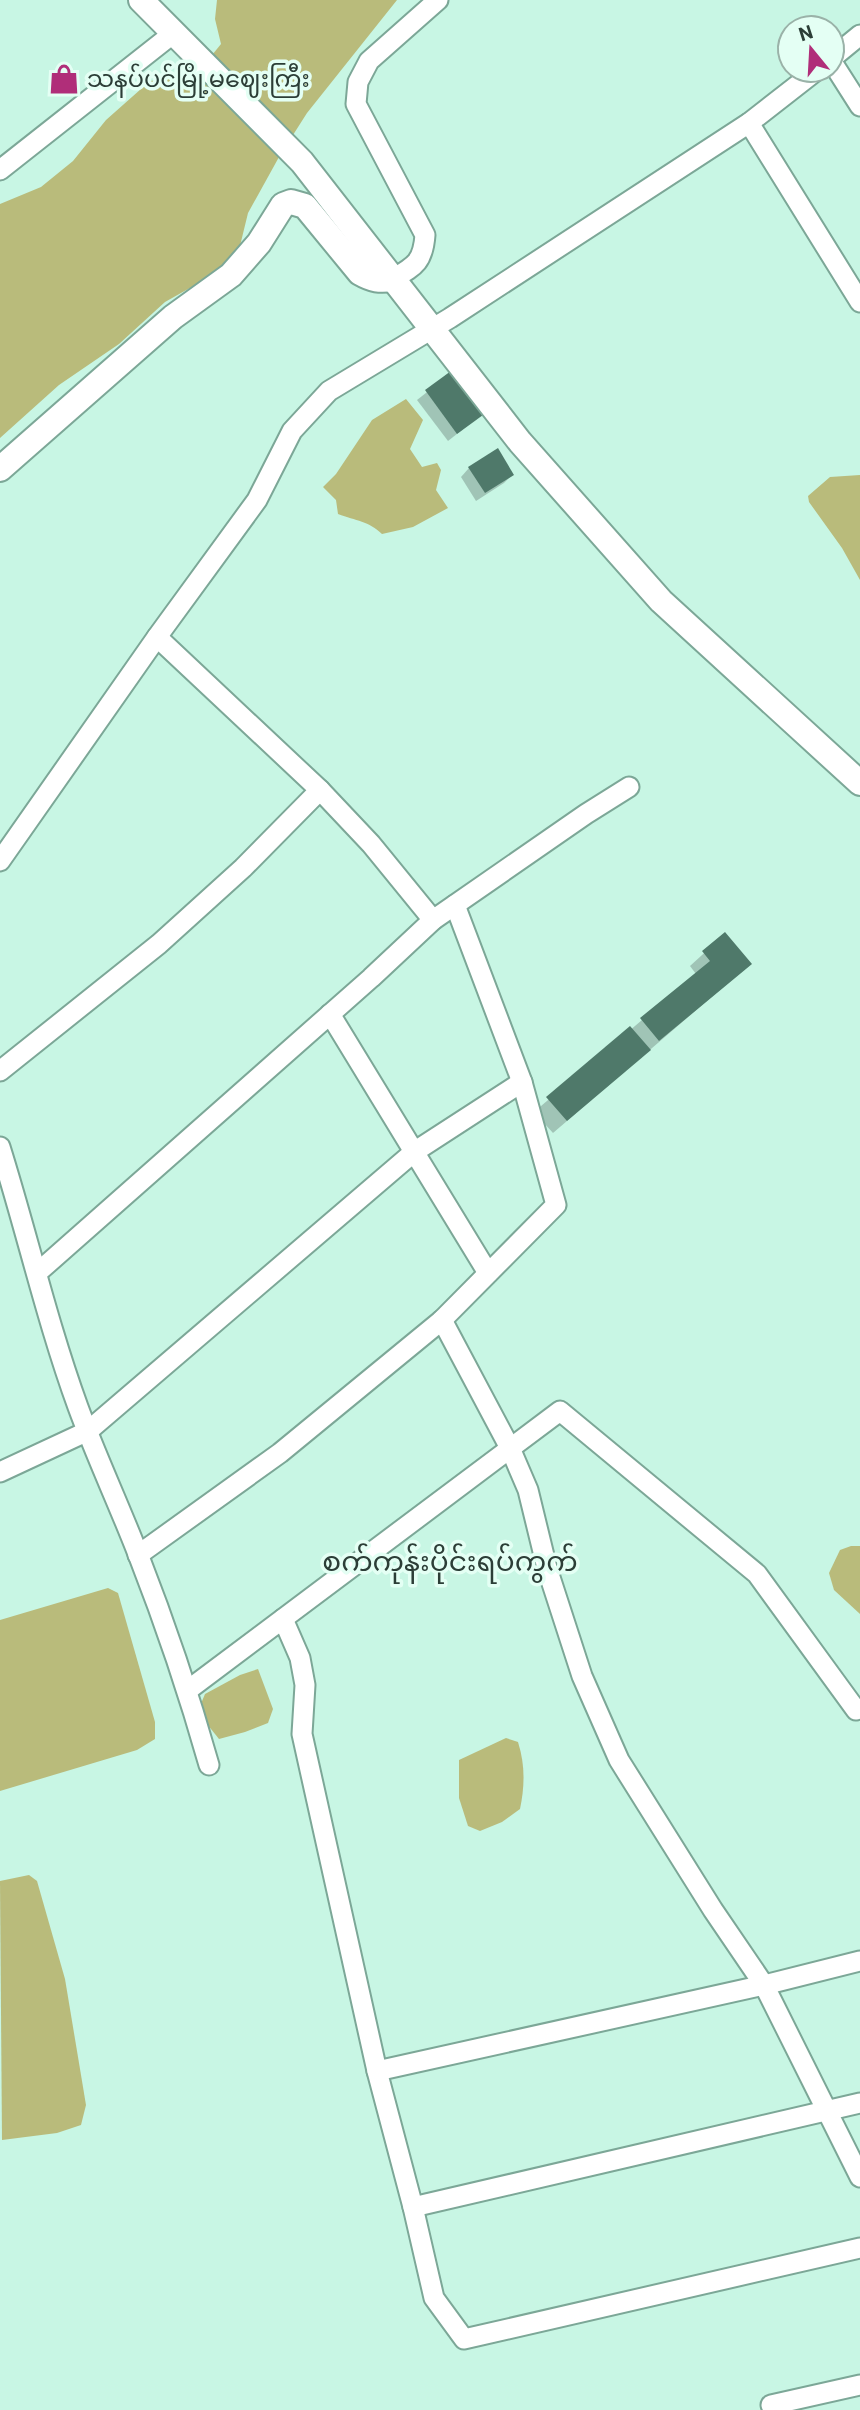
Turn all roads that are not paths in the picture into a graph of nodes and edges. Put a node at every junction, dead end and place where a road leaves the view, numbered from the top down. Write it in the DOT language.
graph roads {
  1 [pos="141,0"];
  2 [pos="438,0"];
  3 [pos="174,32"];
  4 [pos="860,35"];
  5 [pos="846,48"];
  6 [pos="846,83"];
  7 [pos="799,84"];
  8 [pos="860,106"];
  9 [pos="749,122"];
  10 [pos="0,170"];
  11 [pos="393,279"];
  12 [pos="860,302"];
  13 [pos="431,328"];
  14 [pos="0,469"];
  15 [pos="157,636"];
  16 [pos="860,783"];
  17 [pos="629,787"];
  18 [pos="320,790"];
  19 [pos="0,862"];
  20 [pos="455,905"];
  21 [pos="433,920"];
  22 [pos="330,1014"];
  23 [pos="0,1071"];
  24 [pos="522,1082"];
  25 [pos="0,1147"];
  26 [pos="414,1152"];
  27 [pos="37,1273"];
  28 [pos="488,1273"];
  29 [pos="442,1320"];
  30 [pos="88,1431"];
  31 [pos="510,1448"];
  32 [pos="0,1472"];
  33 [pos="138,1555"];
  34 [pos="283,1619"];
  35 [pos="188,1690"];
  36 [pos="860,1709"];
  37 [pos="209,1765"];
  38 [pos="860,1961"];
  39 [pos="764,1985"];
  40 [pos="377,2071"];
  41 [pos="860,2104"];
  42 [pos="829,2112"];
  43 [pos="860,2177"];
  44 [pos="413,2207"];
  45 [pos="860,2248"];
  46 [pos="860,2385"];
  47 [pos="771,2405"];
  1 -- 3 [label="street"];
  2 -- 11 [label="street"];
  3 -- 10 [label="street"];
  3 -- 11 [label="street"];
  4 -- 5 [label="street"];
  6 -- 8 [label="street"];
  7 -- 9 [label="street"];
  9 -- 12 [label="street"];
  9 -- 13 [label="street"];
  11 -- 13 [label="street"];
  11 -- 14 [label="street"];
  13 -- 15 [label="street"];
  13 -- 16 [label="street"];
  15 -- 18 [label="street"];
  15 -- 19 [label="street"];
  17 -- 20 [label="street"];
  18 -- 21 [label="street"];
  18 -- 23 [label="street"];
  20 -- 21 [label="street"];
  20 -- 24 [label="street"];
  21 -- 22 [label="street"];
  22 -- 26 [label="street"];
  22 -- 27 [label="street"];
  24 -- 26 [label="street"];
  24 -- 28 [label="street"];
  25 -- 27 [label="street"];
  26 -- 28 [label="street"];
  26 -- 30 [label="street"];
  27 -- 30 [label="street"];
  28 -- 29 [label="street"];
  29 -- 31 [label="street"];
  29 -- 33 [label="street"];
  30 -- 32 [label="street"];
  30 -- 33 [label="street"];
  31 -- 34 [label="street"];
  31 -- 36 [label="street"];
  31 -- 39 [label="street"];
  33 -- 35 [label="street"];
  34 -- 35 [label="street"];
  34 -- 40 [label="street"];
  35 -- 37 [label="street"];
  38 -- 39 [label="street"];
  39 -- 40 [label="street"];
  39 -- 42 [label="street"];
  40 -- 44 [label="street"];
  41 -- 42 [label="street"];
  42 -- 43 [label="street"];
  42 -- 44 [label="street"];
  44 -- 45 [label="street"];
  46 -- 47 [label="street"];
}
